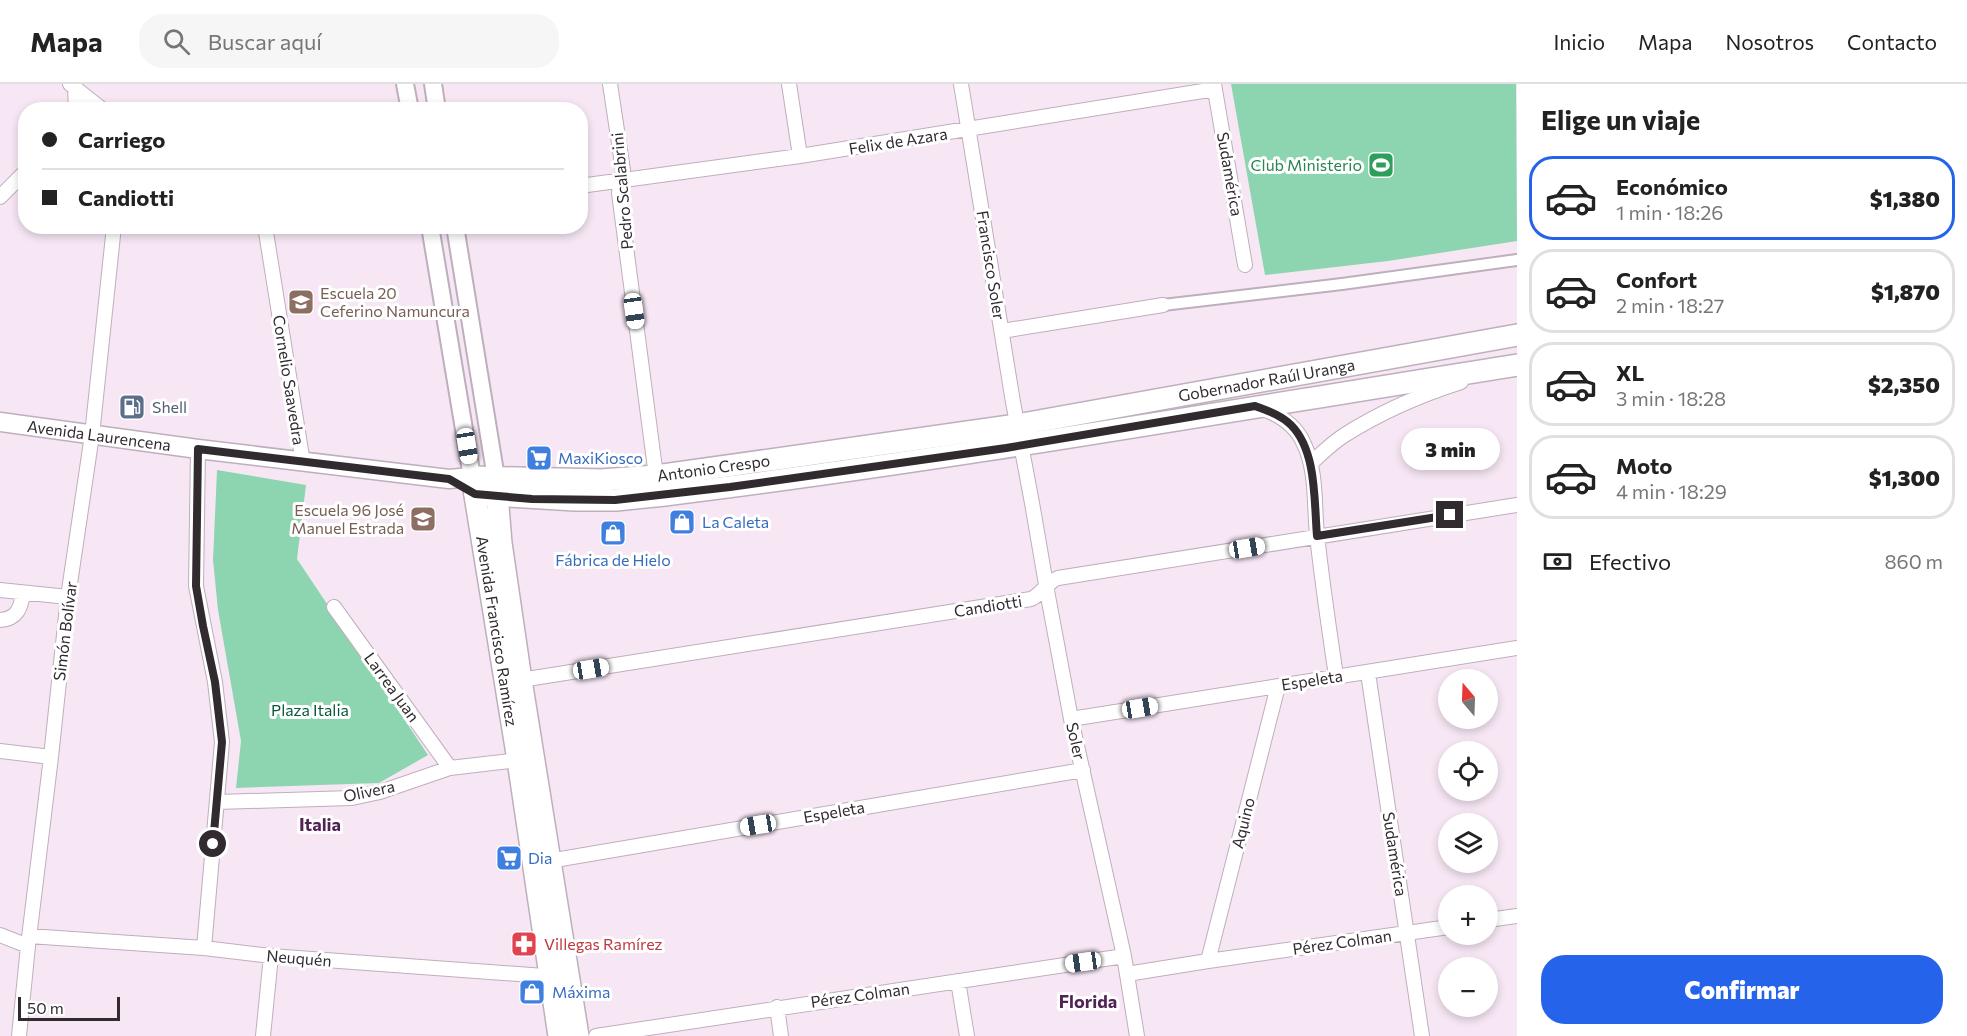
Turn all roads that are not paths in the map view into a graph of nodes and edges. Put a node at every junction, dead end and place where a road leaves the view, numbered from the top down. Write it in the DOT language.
graph roads {
  1 [pos="405,84"];
  2 [pos="433,84"];
  3 [pos="610,84"];
  4 [pos="789,84"];
  5 [pos="961,84"];
  6 [pos="73,86"];
  7 [pos="1215,87"];
  8 [pos="75,102"];
  9 [pos="93,102"];
  10 [pos="408,102"];
  11 [pos="436,102"];
  12 [pos="968,130"];
  13 [pos="800,156"];
  14 [pos="18,179"];
  15 [pos="621,181"];
  16 [pos="588,185"];
  17 [pos="0,198"];
  18 [pos="113,234"];
  19 [pos="266,234"];
  20 [pos="431,234"];
  21 [pos="456,234"];
  22 [pos="1517,260"];
  23 [pos="1245,265"];
  24 [pos="1163,305"];
  25 [pos="1002,331"];
  26 [pos="1517,335"];
  27 [pos="1513,366"];
  28 [pos="1255,406"];
  29 [pos="0,422"];
  30 [pos="93,435"];
  31 [pos="1019,435"];
  32 [pos="198,449"];
  33 [pos="303,463"];
  34 [pos="1311,463"];
  35 [pos="656,476"];
  36 [pos="449,479"];
  37 [pos="473,485"];
  38 [pos="497,487"];
  39 [pos="1517,505"];
  40 [pos="1317,536"];
  41 [pos="1046,587"];
  42 [pos="0,590"];
  43 [pos="23,593"];
  44 [pos="68,597"];
  45 [pos="334,607"];
  46 [pos="0,620"];
  47 [pos="1517,648"];
  48 [pos="1368,673"];
  49 [pos="1335,676"];
  50 [pos="521,680"];
  51 [pos="1278,686"];
  52 [pos="1071,719"];
  53 [pos="0,751"];
  54 [pos="51,757"];
  55 [pos="518,760"];
  56 [pos="450,768"];
  57 [pos="1083,770"];
  58 [pos="217,802"];
  59 [pos="549,861"];
  60 [pos="1517,916"];
  61 [pos="1498,919"];
  62 [pos="1438,929"];
  63 [pos="1407,933"];
  64 [pos="0,935"];
  65 [pos="28,941"];
  66 [pos="204,948"];
  67 [pos="271,956"];
  68 [pos="1124,956"];
  69 [pos="1208,961"];
  70 [pos="1128,974"];
  71 [pos="560,977"];
  72 [pos="958,981"];
  73 [pos="777,1008"];
  74 [pos="19,1036"];
  75 [pos="263,1036"];
  76 [pos="559,1036"];
  77 [pos="578,1036"];
  78 [pos="596,1036"];
  79 [pos="781,1036"];
  80 [pos="967,1036"];
  81 [pos="1137,1036"];
  82 [pos="1422,1036"];
  1 -- 10 [label="street"];
  2 -- 11 [label="street"];
  3 -- 15 [label="street, Pedro Scalabrini"];
  4 -- 13 [label="street"];
  5 -- 12 [label="street, Francisco Soler"];
  6 -- 8 [label="street"];
  6 -- 9 [label="street"];
  7 -- 12 [label="street, Felix de Azara"];
  7 -- 23 [label="street, Sudamérica"];
  12 -- 13 [label="street, Felix de Azara"];
  12 -- 25 [label="street, Francisco Soler"];
  13 -- 15 [label="street, Felix de Azara"];
  14 -- 17 [label="street"];
  15 -- 16 [label="street, Felix de Azara"];
  15 -- 35 [label="street, Pedro Scalabrini"];
  18 -- 30 [label="street, Simón Bolívar"];
  19 -- 33 [label="street, Cornelio Saavedra"];
  20 -- 37 [label="street, Avenida Francisco Ramírez"];
  21 -- 38 [label="street, Avenida Francisco Ramírez"];
  22 -- 24 [label="street"];
  24 -- 25 [label="street"];
  25 -- 31 [label="street, Francisco Soler"];
  26 -- 31 [label="main road, Gobernador Raúl Uranga"];
  27 -- 28 [label="main road, Gobernador Raúl Uranga"];
  27 -- 34 [label="street"];
  28 -- 31 [label="main road, Gobernador Raúl Uranga"];
  28 -- 34 [label="street"];
  29 -- 30 [label="main road, Avenida Laurencena"];
  30 -- 32 [label="main road, Avenida Laurencena"];
  30 -- 44 [label="street, Simón Bolívar"];
  31 -- 35 [label="main road, Antonio Crespo"];
  31 -- 38 [label="main road, Antonio Crespo"];
  31 -- 41 [label="street, Soler"];
  32 -- 33 [label="main road, Avenida Laurencena"];
  32 -- 58 [label="street"];
  33 -- 36 [label="main road, Avenida Laurencena"];
  34 -- 40 [label="street"];
  35 -- 38 [label="main road, Antonio Crespo"];
  36 -- 37 [label="main road, Antonio Crespo"];
  37 -- 38 [label="main road, Antonio Crespo"];
  37 -- 55 [label="main road, Avenida Francisco Ramírez"];
  38 -- 50 [label="main road, Avenida Francisco Ramírez"];
  39 -- 40 [label="street, Candiotti"];
  40 -- 41 [label="street, Candiotti"];
  40 -- 49 [label="street"];
  41 -- 50 [label="street, Candiotti"];
  41 -- 52 [label="street, Soler"];
  42 -- 43 [label="street"];
  43 -- 44 [label="street"];
  43 -- 46 [label="street"];
  44 -- 54 [label="street, Simón Bolívar"];
  45 -- 56 [label="street, Larrea Juan"];
  47 -- 48 [label="street, Espeleta"];
  48 -- 49 [label="street, Espeleta"];
  48 -- 63 [label="street, Sudamérica"];
  49 -- 51 [label="street, Espeleta"];
  50 -- 59 [label="main road, Avenida Francisco Ramírez"];
  51 -- 52 [label="street, Espeleta"];
  51 -- 69 [label="street, Aquino"];
  52 -- 57 [label="street, Soler"];
  53 -- 54 [label="street"];
  54 -- 65 [label="street, Simón Bolívar"];
  55 -- 56 [label="street, Olivera"];
  55 -- 71 [label="main road, Avenida Francisco Ramírez"];
  56 -- 58 [label="street, Olivera"];
  57 -- 59 [label="street, Espeleta"];
  57 -- 68 [label="street, Soler"];
  58 -- 66 [label="street"];
  59 -- 71 [label="main road, Avenida Francisco Ramírez"];
  60 -- 61 [label="street"];
  62 -- 63 [label="street, Pérez Colman"];
  63 -- 69 [label="street, Pérez Colman"];
  63 -- 82 [label="street, Sudamérica"];
  64 -- 65 [label="street, Neuquén"];
  65 -- 66 [label="street, Neuquén"];
  65 -- 74 [label="street, Simón Bolívar"];
  66 -- 67 [label="street, Neuquén"];
  67 -- 71 [label="street, Neuquén"];
  67 -- 75 [label="street"];
  68 -- 70 [label="street, Soler"];
  68 -- 72 [label="street, Pérez Colman"];
  69 -- 70 [label="street, Pérez Colman"];
  70 -- 81 [label="street, Soler"];
  71 -- 76 [label="main road, Avenida Francisco Ramírez"];
  71 -- 77 [label="main road, Avenida Francisco Ramírez"];
  72 -- 73 [label="street, Pérez Colman"];
  72 -- 80 [label="street"];
  73 -- 78 [label="street, Pérez Colman"];
  73 -- 79 [label="street"];
}
